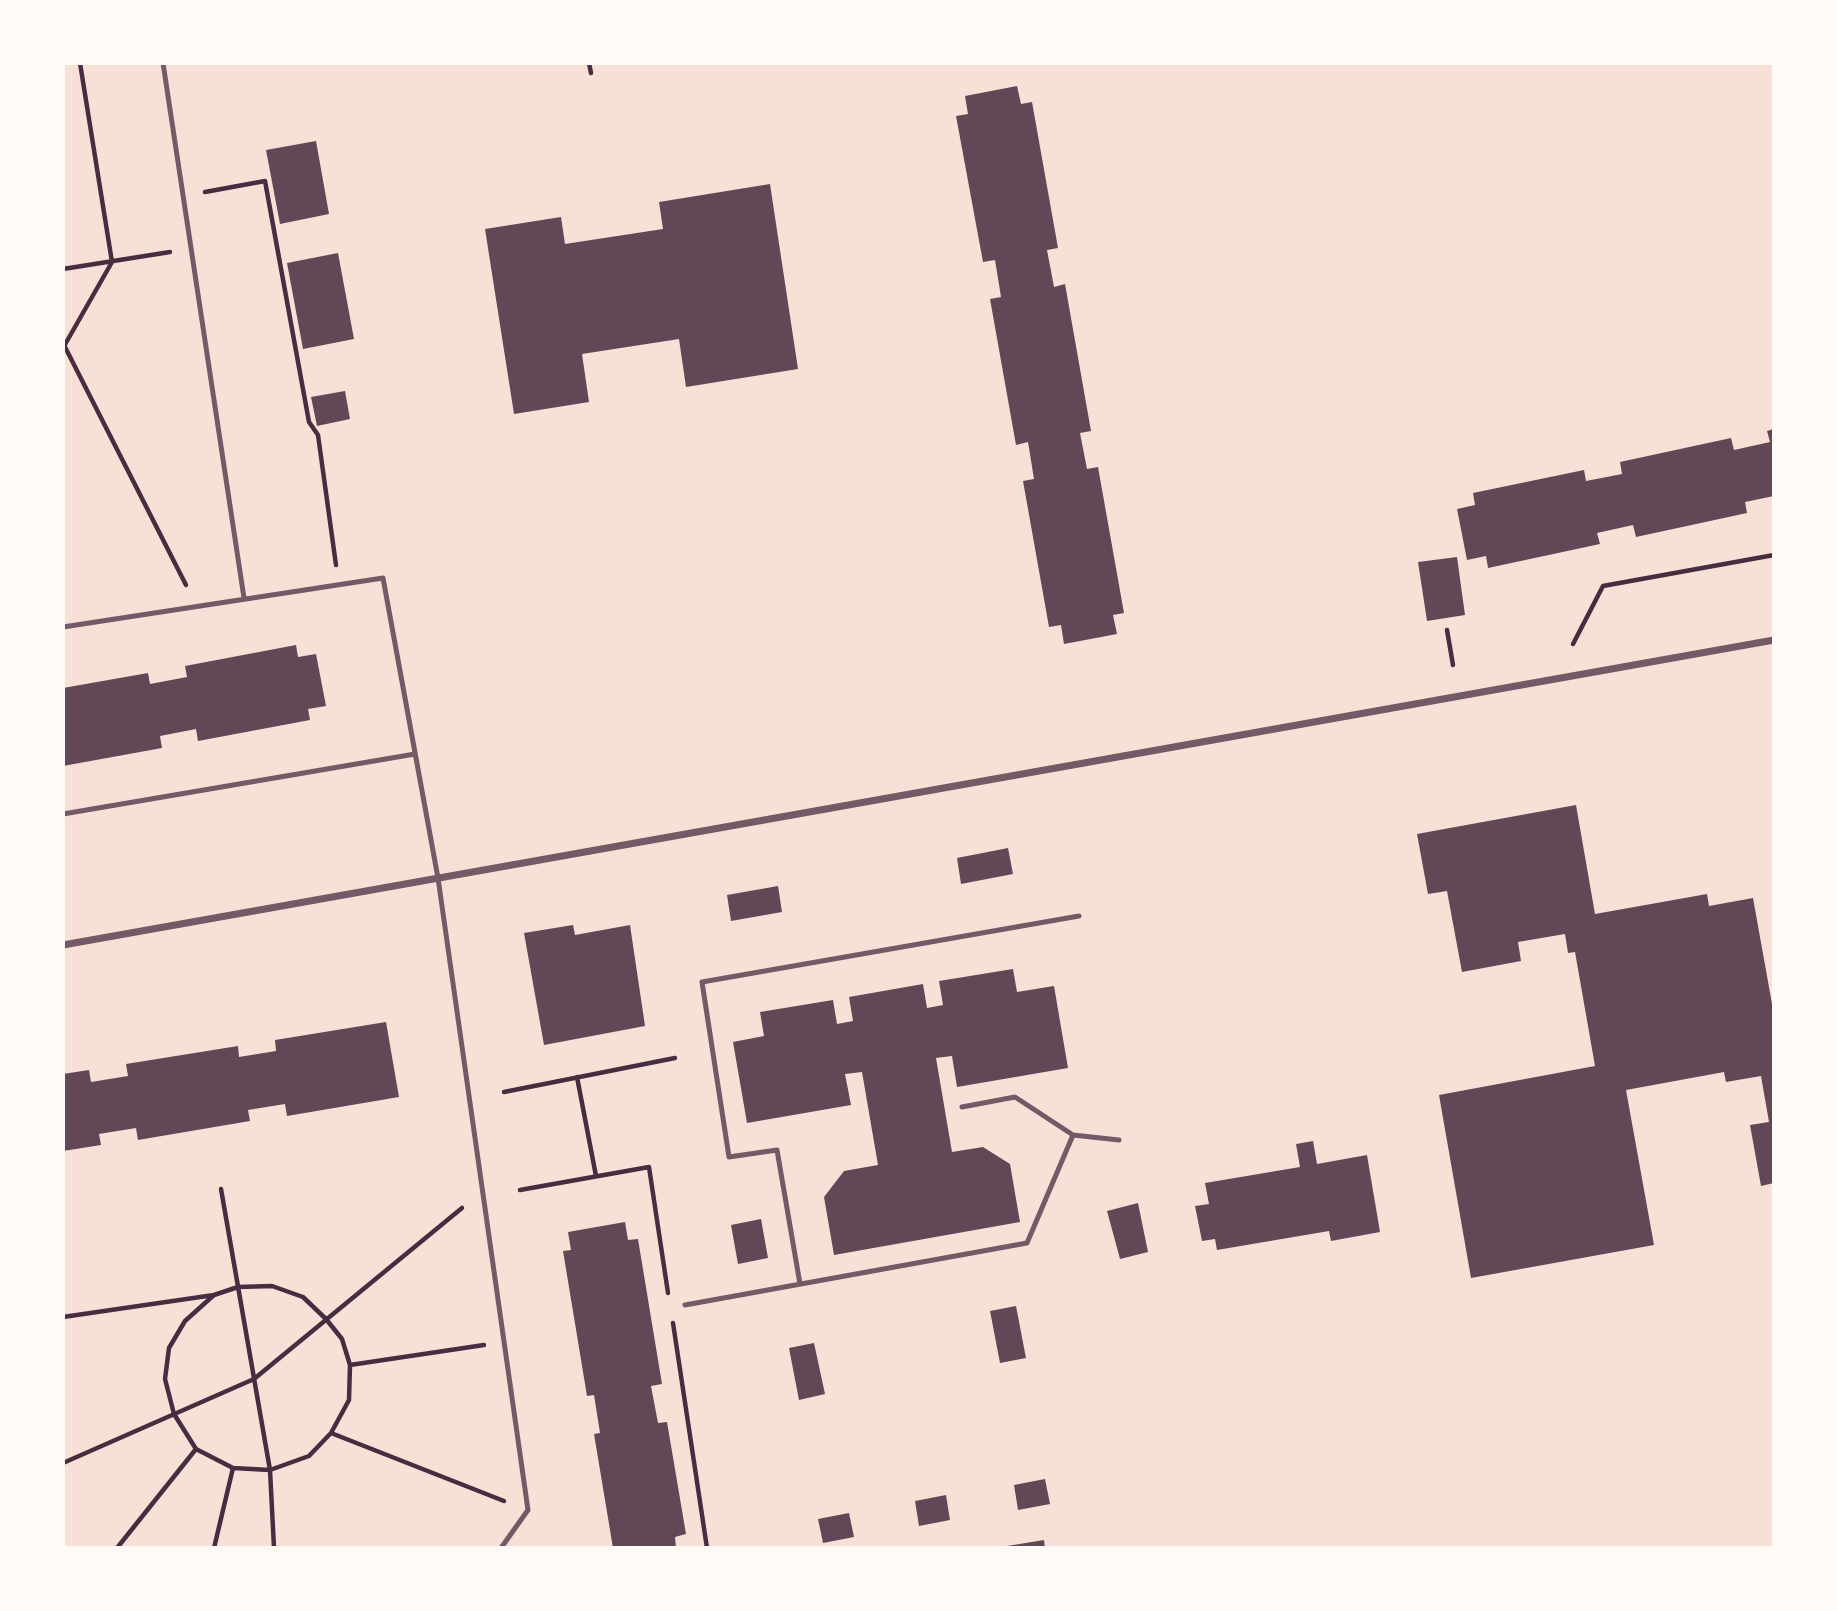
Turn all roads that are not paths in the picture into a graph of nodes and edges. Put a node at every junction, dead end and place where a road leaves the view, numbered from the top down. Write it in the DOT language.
graph roads {
  1 [pos="163,63"];
  2 [pos="244,598"];
  3 [pos="63,627"];
  4 [pos="1774,640"];
  5 [pos="415,754"];
  6 [pos="63,814"];
  7 [pos="438,878"];
  8 [pos="1079,916"];
  9 [pos="63,945"];
  10 [pos="962,1107"];
  11 [pos="1073,1135"];
  12 [pos="1119,1140"];
  13 [pos="800,1284"];
  14 [pos="685,1305"];
  15 [pos="501,1548"];
  1 -- 2 [label="lane"];
  2 -- 3 [label="lane"];
  2 -- 5 [label="lane"];
  4 -- 7 [label="street"];
  5 -- 6 [label="lane"];
  5 -- 7 [label="lane"];
  7 -- 9 [label="street"];
  7 -- 15 [label="lane"];
  8 -- 13 [label="lane"];
  10 -- 11 [label="lane"];
  11 -- 12 [label="lane"];
  11 -- 13 [label="lane"];
  13 -- 14 [label="lane"];
}
